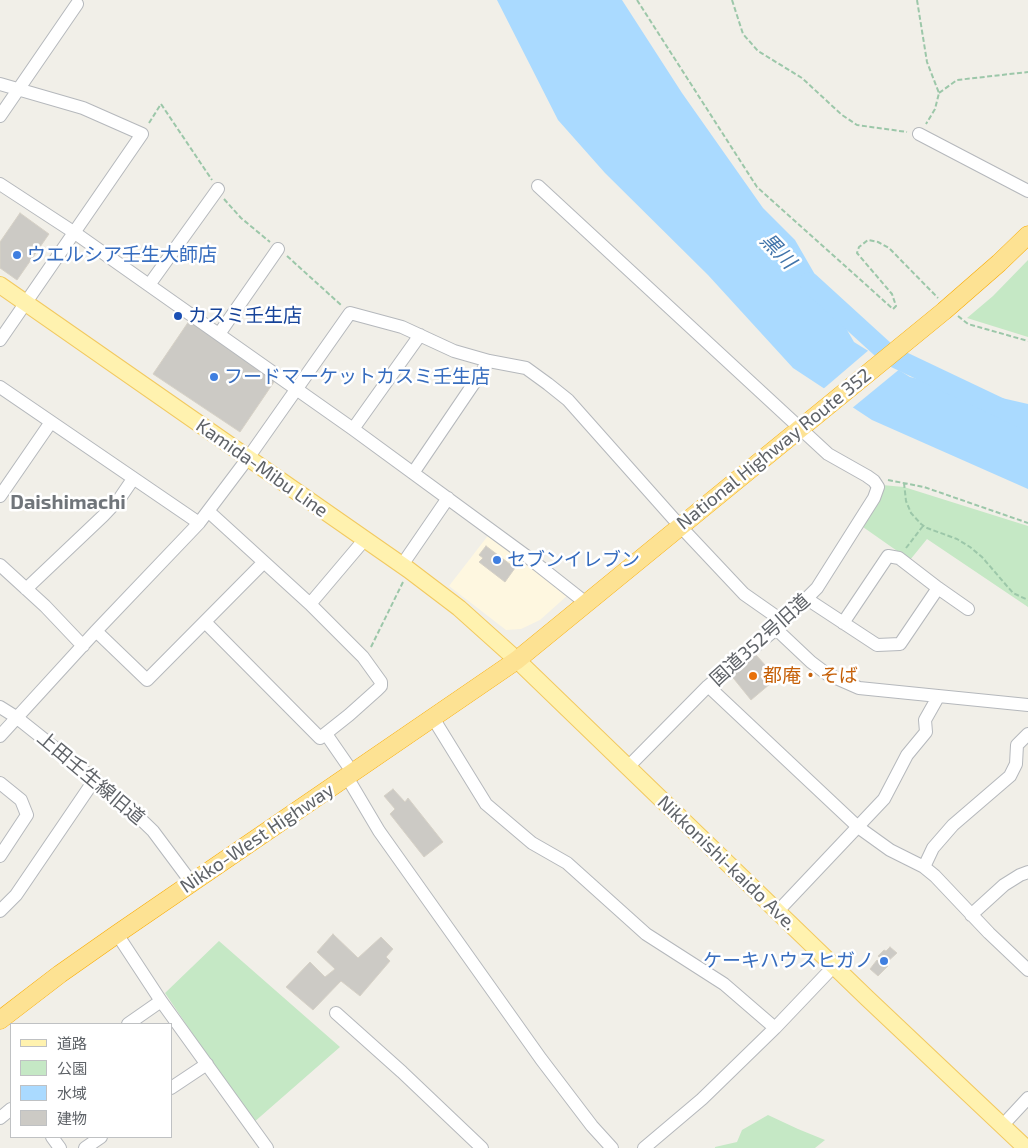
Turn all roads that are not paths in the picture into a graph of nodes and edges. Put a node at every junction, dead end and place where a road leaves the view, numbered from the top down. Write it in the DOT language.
graph roads {
  1 [pos="77,4"];
  2 [pos="0,84"];
  3 [pos="18,89"];
  4 [pos="0,116"];
  5 [pos="919,134"];
  6 [pos="0,184"];
  7 [pos="538,186"];
  8 [pos="218,189"];
  9 [pos="1028,191"];
  10 [pos="75,234"];
  11 [pos="1028,235"];
  12 [pos="278,249"];
  13 [pos="0,285"];
  14 [pos="149,285"];
  15 [pos="26,303"];
  16 [pos="219,334"];
  17 [pos="420,335"];
  18 [pos="0,340"];
  19 [pos="489,361"];
  20 [pos="0,386"];
  21 [pos="297,389"];
  22 [pos="51,422"];
  23 [pos="806,423"];
  24 [pos="353,429"];
  25 [pos="248,458"];
  26 [pos="414,473"];
  27 [pos="133,479"];
  28 [pos="0,496"];
  29 [pos="448,498"];
  30 [pos="208,511"];
  31 [pos="199,523"];
  32 [pos="680,526"];
  33 [pos="365,539"];
  34 [pos="264,562"];
  35 [pos="0,565"];
  36 [pos="406,567"];
  37 [pos="938,588"];
  38 [pos="26,589"];
  39 [pos="807,599"];
  40 [pos="586,603"];
  41 [pos="310,604"];
  42 [pos="968,609"];
  43 [pos="205,622"];
  44 [pos="843,622"];
  45 [pos="780,626"];
  46 [pos="96,631"];
  47 [pos="83,646"];
  48 [pos="517,660"];
  49 [pos="708,686"];
  50 [pos="938,697"];
  51 [pos="1028,705"];
  52 [pos="0,707"];
  53 [pos="16,717"];
  54 [pos="434,718"];
  55 [pos="326,734"];
  56 [pos="1028,734"];
  57 [pos="0,736"];
  58 [pos="628,767"];
  59 [pos="350,775"];
  60 [pos="95,779"];
  61 [pos="0,783"];
  62 [pos="858,827"];
  63 [pos="0,856"];
  64 [pos="924,867"];
  65 [pos="1028,872"];
  66 [pos="191,882"];
  67 [pos="0,911"];
  68 [pos="778,911"];
  69 [pos="972,915"];
  70 [pos="117,934"];
  71 [pos="834,966"];
  72 [pos="1028,970"];
  73 [pos="161,1001"];
  74 [pos="336,1013"];
  75 [pos="0,1020"];
  76 [pos="129,1023"];
  77 [pos="775,1028"];
  78 [pos="207,1064"];
  79 [pos="172,1087"];
  80 [pos="1028,1098"];
  81 [pos="10,1110"];
  82 [pos="0,1118"];
  83 [pos="1002,1126"];
  84 [pos="100,1138"];
  85 [pos="1026,1146"];
  86 [pos="85,1148"];
  87 [pos="267,1148"];
  88 [pos="482,1148"];
  89 [pos="612,1148"];
  90 [pos="644,1148"];
  1 -- 3 [label="street"];
  2 -- 3 [label="street"];
  3 -- 4 [label="street"];
  3 -- 10 [label="street"];
  5 -- 9 [label="street"];
  6 -- 10 [label="street"];
  7 -- 23 [label="street"];
  8 -- 14 [label="street"];
  10 -- 14 [label="street"];
  10 -- 15 [label="street"];
  11 -- 23 [label="highway, National Highway Route 352"];
  12 -- 16 [label="street"];
  13 -- 15 [label="main road, Kamida-Mibu Line"];
  14 -- 16 [label="street"];
  15 -- 18 [label="street"];
  15 -- 25 [label="main road, Kamida-Mibu Line"];
  16 -- 21 [label="street"];
  17 -- 19 [label="street"];
  17 -- 21 [label="street"];
  17 -- 24 [label="street"];
  19 -- 26 [label="street"];
  19 -- 32 [label="street"];
  20 -- 22 [label="street"];
  21 -- 24 [label="street"];
  21 -- 25 [label="street"];
  22 -- 27 [label="street"];
  22 -- 28 [label="street"];
  23 -- 32 [label="highway, National Highway Route 352"];
  23 -- 39 [label="street, 国道352号旧道"];
  24 -- 26 [label="street"];
  25 -- 30 [label="street"];
  25 -- 33 [label="main road, Kamida-Mibu Line"];
  26 -- 29 [label="street"];
  27 -- 31 [label="street"];
  27 -- 38 [label="street"];
  29 -- 36 [label="street"];
  29 -- 40 [label="street"];
  30 -- 31 [label="street"];
  30 -- 34 [label="street"];
  31 -- 46 [label="street"];
  32 -- 40 [label="highway, National Highway Route 352"];
  32 -- 45 [label="street"];
  33 -- 36 [label="main road, Kamida-Mibu Line"];
  33 -- 41 [label="street"];
  34 -- 41 [label="street"];
  34 -- 43 [label="street"];
  35 -- 38 [label="street"];
  36 -- 48 [label="main road, Kamida-Mibu Line"];
  37 -- 42 [label="street"];
  37 -- 44 [label="street"];
  37 -- 44 [label="street"];
  38 -- 47 [label="street"];
  39 -- 44 [label="street"];
  39 -- 45 [label="street, 国道352号旧道"];
  40 -- 48 [label="highway, National Highway Route 352"];
  41 -- 55 [label="street"];
  43 -- 46 [label="street"];
  43 -- 55 [label="street"];
  45 -- 49 [label="street, 国道352号旧道"];
  45 -- 50 [label="street"];
  46 -- 47 [label="street"];
  47 -- 53 [label="street"];
  48 -- 54 [label="highway, Nikko-West Highway"];
  48 -- 58 [label="main road, Nikkonishi-kaido Ave."];
  49 -- 58 [label="street, 国道352号旧道"];
  49 -- 62 [label="street"];
  50 -- 51 [label="street"];
  50 -- 62 [label="street"];
  52 -- 53 [label="street, 上田壬生線旧道"];
  53 -- 57 [label="street"];
  53 -- 60 [label="street, 上田壬生線旧道"];
  54 -- 59 [label="highway, Nikko-West Highway"];
  54 -- 77 [label="street"];
  55 -- 59 [label="street"];
  56 -- 64 [label="street"];
  58 -- 68 [label="main road, Nikkonishi-kaido Ave."];
  59 -- 66 [label="highway, Nikko-West Highway"];
  59 -- 89 [label="street"];
  60 -- 66 [label="street, 上田壬生線旧道"];
  60 -- 67 [label="street"];
  61 -- 63 [label="street"];
  62 -- 64 [label="street"];
  62 -- 68 [label="street"];
  64 -- 69 [label="street"];
  65 -- 69 [label="street"];
  66 -- 70 [label="highway, Nikko-West Highway"];
  68 -- 71 [label="main road, Nikkonishi-kaido Ave."];
  69 -- 72 [label="street"];
  70 -- 73 [label="street"];
  70 -- 75 [label="highway, Nikko-West Highway"];
  71 -- 77 [label="street"];
  71 -- 83 [label="main road, Nikkonishi-kaido Ave."];
  73 -- 76 [label="street"];
  73 -- 78 [label="street"];
  74 -- 88 [label="street"];
  77 -- 90 [label="street"];
  78 -- 79 [label="street"];
  78 -- 87 [label="street"];
  80 -- 83 [label="street"];
  81 -- 82 [label="street"];
  83 -- 85 [label="main road, Nikkonishi-kaido Ave."];
  84 -- 86 [label="street"];
}
